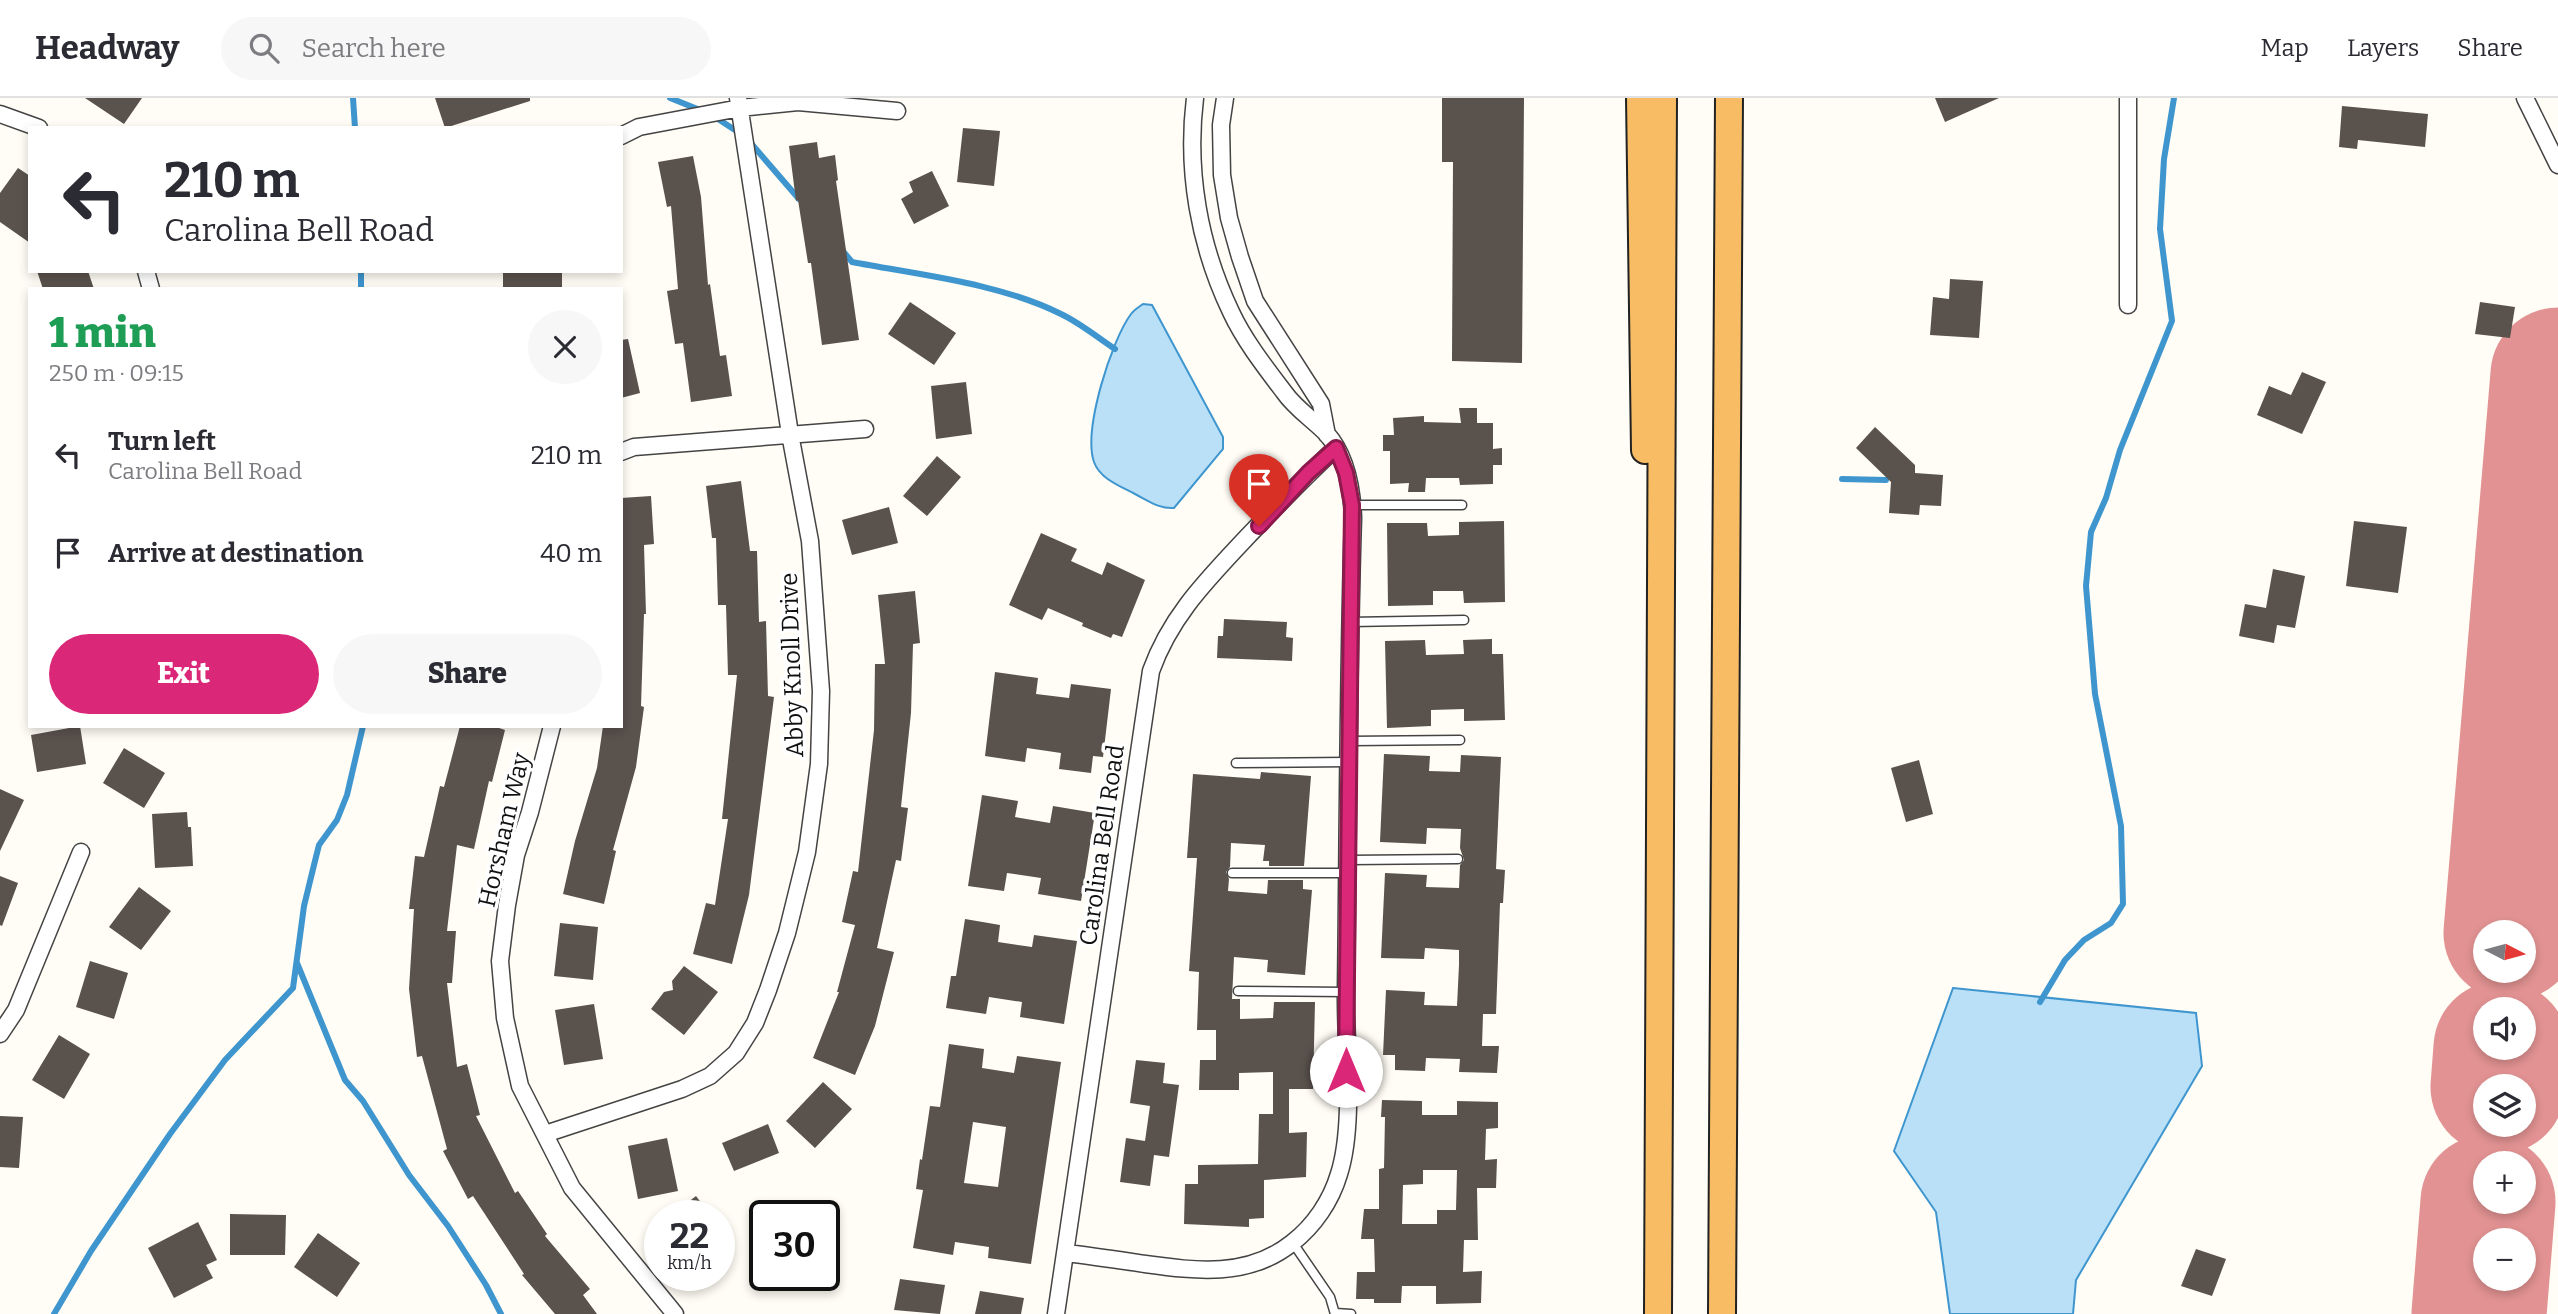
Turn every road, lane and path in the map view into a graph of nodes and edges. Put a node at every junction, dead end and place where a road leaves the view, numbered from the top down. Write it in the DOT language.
graph roads {
  1 [pos="1195,98"];
  2 [pos="1225,98"];
  3 [pos="1640,98"];
  4 [pos="1664,98"];
  5 [pos="1729,98"];
  6 [pos="2128,98"];
  7 [pos="2525,98"];
  8 [pos="739,103"];
  9 [pos="897,111"];
  10 [pos="0,114"];
  11 [pos="33,126"];
  12 [pos="623,135"];
  13 [pos="2558,165"];
  14 [pos="1240,257"];
  15 [pos="1213,268"];
  16 [pos="2128,305"];
  17 [pos="865,429"];
  18 [pos="790,434"];
  19 [pos="1332,441"];
  20 [pos="623,451"];
  21 [pos="1352,505"];
  22 [pos="1462,505"];
  23 [pos="1464,620"];
  24 [pos="1350,622"];
  25 [pos="1661,706"];
  26 [pos="551,728"];
  27 [pos="1460,740"];
  28 [pos="1349,741"];
  29 [pos="1349,762"];
  30 [pos="1236,763"];
  31 [pos="81,852"];
  32 [pos="1458,859"];
  33 [pos="1349,866"];
  34 [pos="1233,873"];
  35 [pos="1238,991"];
  36 [pos="1346,992"];
  37 [pos="0,1034"];
  38 [pos="545,1134"];
  39 [pos="1293,1243"];
  40 [pos="1066,1252"];
  41 [pos="1335,1313"];
  42 [pos="675,1314"];
  43 [pos="1056,1314"];
  44 [pos="1350,1314"];
  45 [pos="1658,1314"];
  46 [pos="1721,1314"];
  1 -- 15 [label="street"];
  2 -- 14 [label="street"];
  3 -- 25 [label="highway"];
  4 -- 25 [label="highway"];
  5 -- 46 [label="highway"];
  6 -- 16 [label="street"];
  7 -- 13 [label="street"];
  8 -- 9 [label="street"];
  8 -- 12 [label="street"];
  8 -- 18 [label="street, Abby Knoll Drive"];
  10 -- 11 [label="street"];
  14 -- 15 [label="street"];
  14 -- 19 [label="street"];
  15 -- 19 [label="street"];
  17 -- 18 [label="street"];
  18 -- 20 [label="street"];
  18 -- 38 [label="street, Abby Knoll Drive"];
  19 -- 21 [label="street"];
  19 -- 40 [label="street, Carolina Bell Road"];
  21 -- 22 [label="lane"];
  21 -- 24 [label="street"];
  23 -- 24 [label="lane"];
  24 -- 28 [label="street"];
  25 -- 45 [label="highway"];
  26 -- 38 [label="street, Horsham Way"];
  27 -- 28 [label="lane"];
  28 -- 29 [label="street"];
  29 -- 30 [label="lane"];
  29 -- 33 [label="street"];
  31 -- 37 [label="street"];
  32 -- 33 [label="lane"];
  33 -- 34 [label="lane"];
  33 -- 36 [label="street"];
  35 -- 36 [label="lane"];
  36 -- 39 [label="street"];
  38 -- 42 [label="street, Horsham Way"];
  39 -- 40 [label="street"];
  39 -- 41 [label="lane"];
  40 -- 43 [label="street, Carolina Bell Road"];
  41 -- 44 [label="lane"];
}
